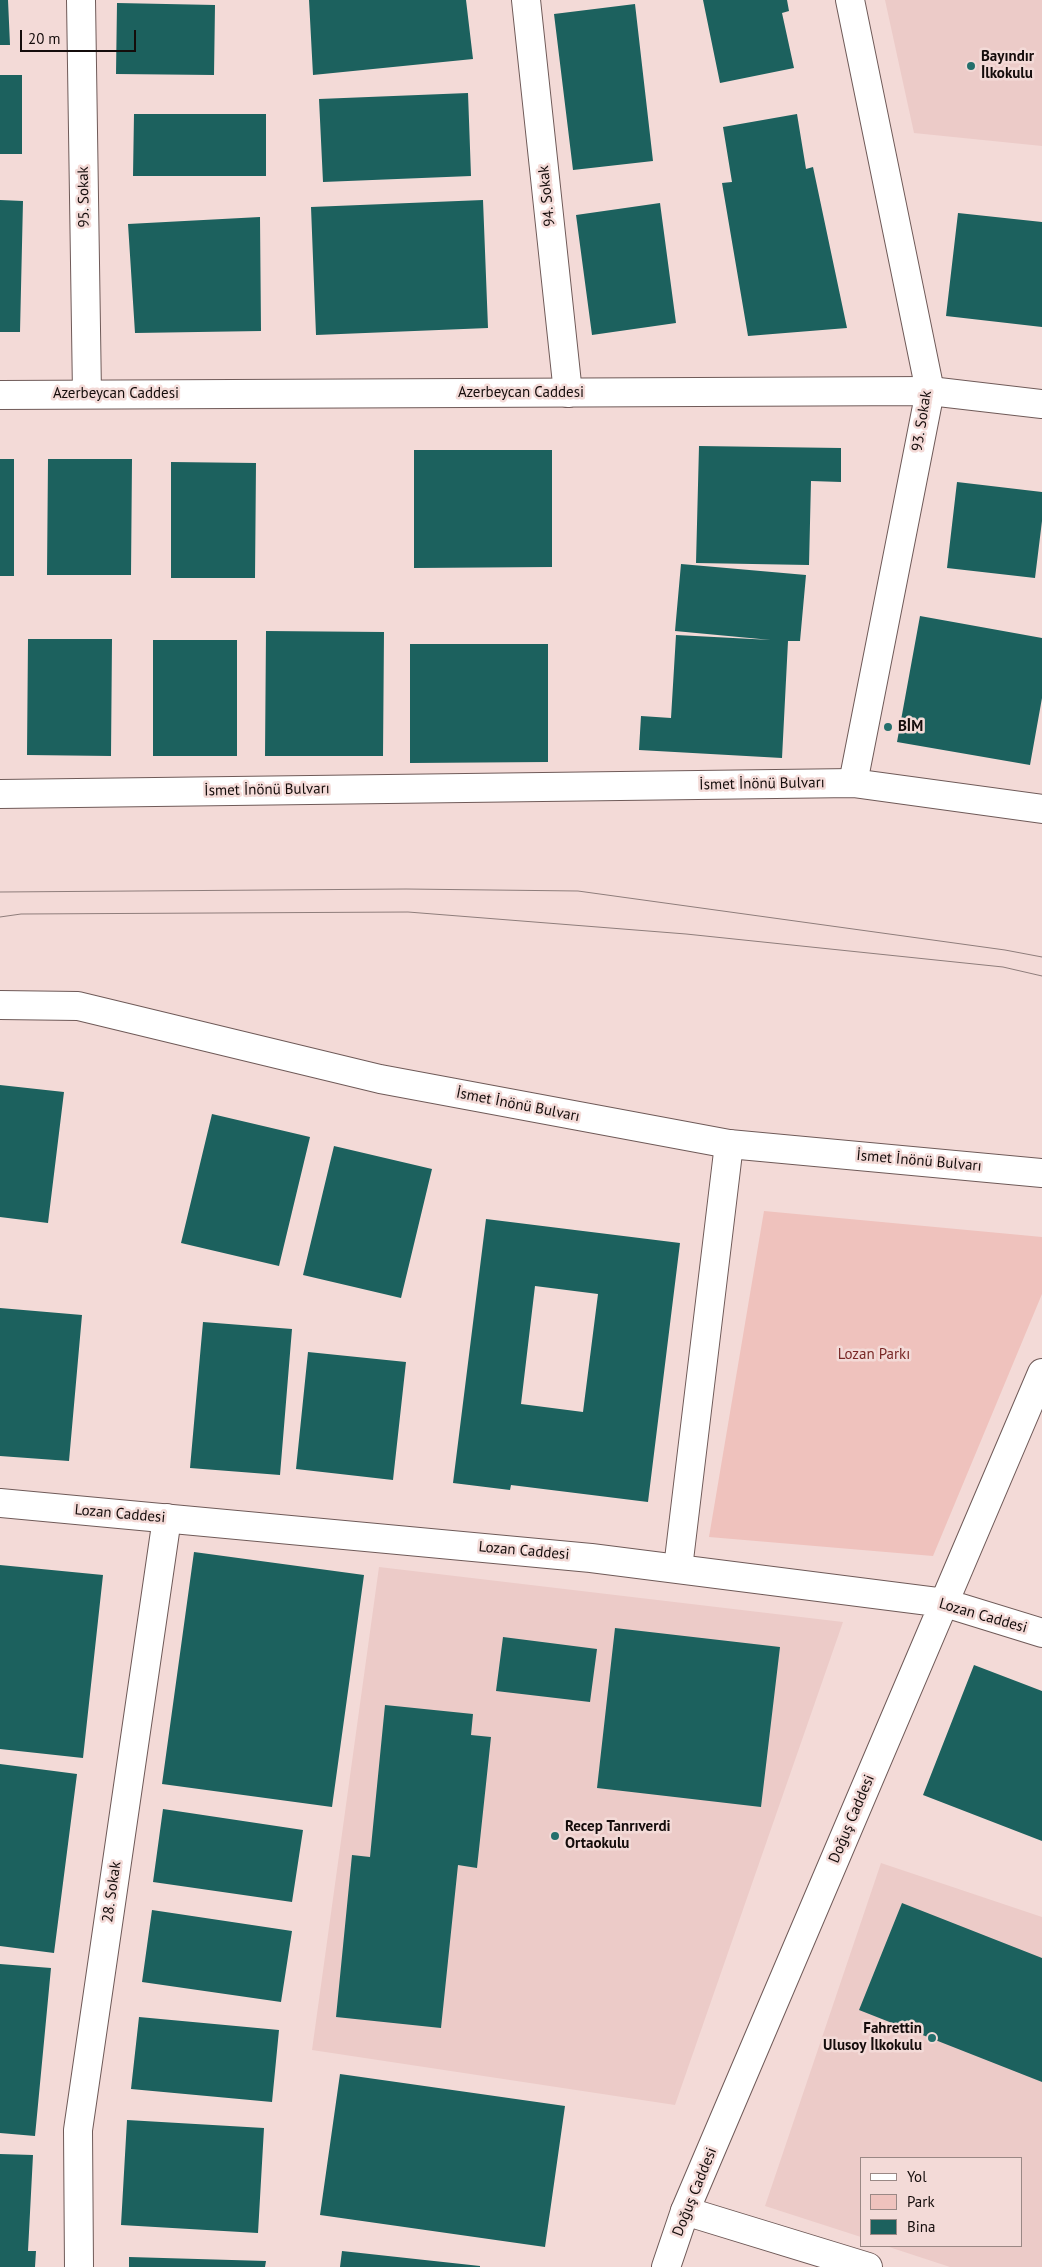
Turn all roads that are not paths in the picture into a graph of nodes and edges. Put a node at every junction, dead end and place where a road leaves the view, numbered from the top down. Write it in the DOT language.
graph roads {
  1 [pos="81,0"];
  2 [pos="526,0"];
  3 [pos="850,0"];
  4 [pos="930,391"];
  5 [pos="568,393"];
  6 [pos="87,394"];
  7 [pos="0,395"];
  8 [pos="1042,404"];
  9 [pos="853,783"];
  10 [pos="0,794"];
  11 [pos="1042,809"];
  12 [pos="0,1005"];
  13 [pos="729,1144"];
  14 [pos="1042,1172"];
  15 [pos="1042,1372"];
  16 [pos="0,1503"];
  17 [pos="167,1518"];
  18 [pos="678,1568"];
  19 [pos="945,1603"];
  20 [pos="1042,1633"];
  21 [pos="685,2211"];
  22 [pos="79,2267"];
  23 [pos="666,2267"];
  24 [pos="868,2267"];
  1 -- 6 [label="main road, 95. Sokak"];
  2 -- 5 [label="main road, 94. Sokak"];
  3 -- 4 [label="main road, 93. Sokak"];
  4 -- 5 [label="main road, Azerbeycan Caddesi"];
  4 -- 8 [label="main road, Azerbeycan Caddesi"];
  4 -- 9 [label="main road, 93. Sokak"];
  5 -- 6 [label="main road, Azerbeycan Caddesi"];
  6 -- 7 [label="main road, Azerbeycan Caddesi"];
  9 -- 10 [label="main road, İsmet İnönü Bulvarı"];
  9 -- 11 [label="main road, İsmet İnönü Bulvarı"];
  12 -- 13 [label="main road, İsmet İnönü Bulvarı"];
  13 -- 14 [label="main road, İsmet İnönü Bulvarı"];
  13 -- 18 [label="main road"];
  15 -- 19 [label="main road, Doğuş Caddesi"];
  16 -- 17 [label="main road, Lozan Caddesi"];
  17 -- 18 [label="main road, Lozan Caddesi"];
  17 -- 22 [label="main road, 28. Sokak"];
  18 -- 19 [label="main road, Lozan Caddesi"];
  19 -- 20 [label="main road, Lozan Caddesi"];
  19 -- 21 [label="main road, Doğuş Caddesi"];
  21 -- 23 [label="main road, Doğuş Caddesi"];
  21 -- 24 [label="main road"];
}
